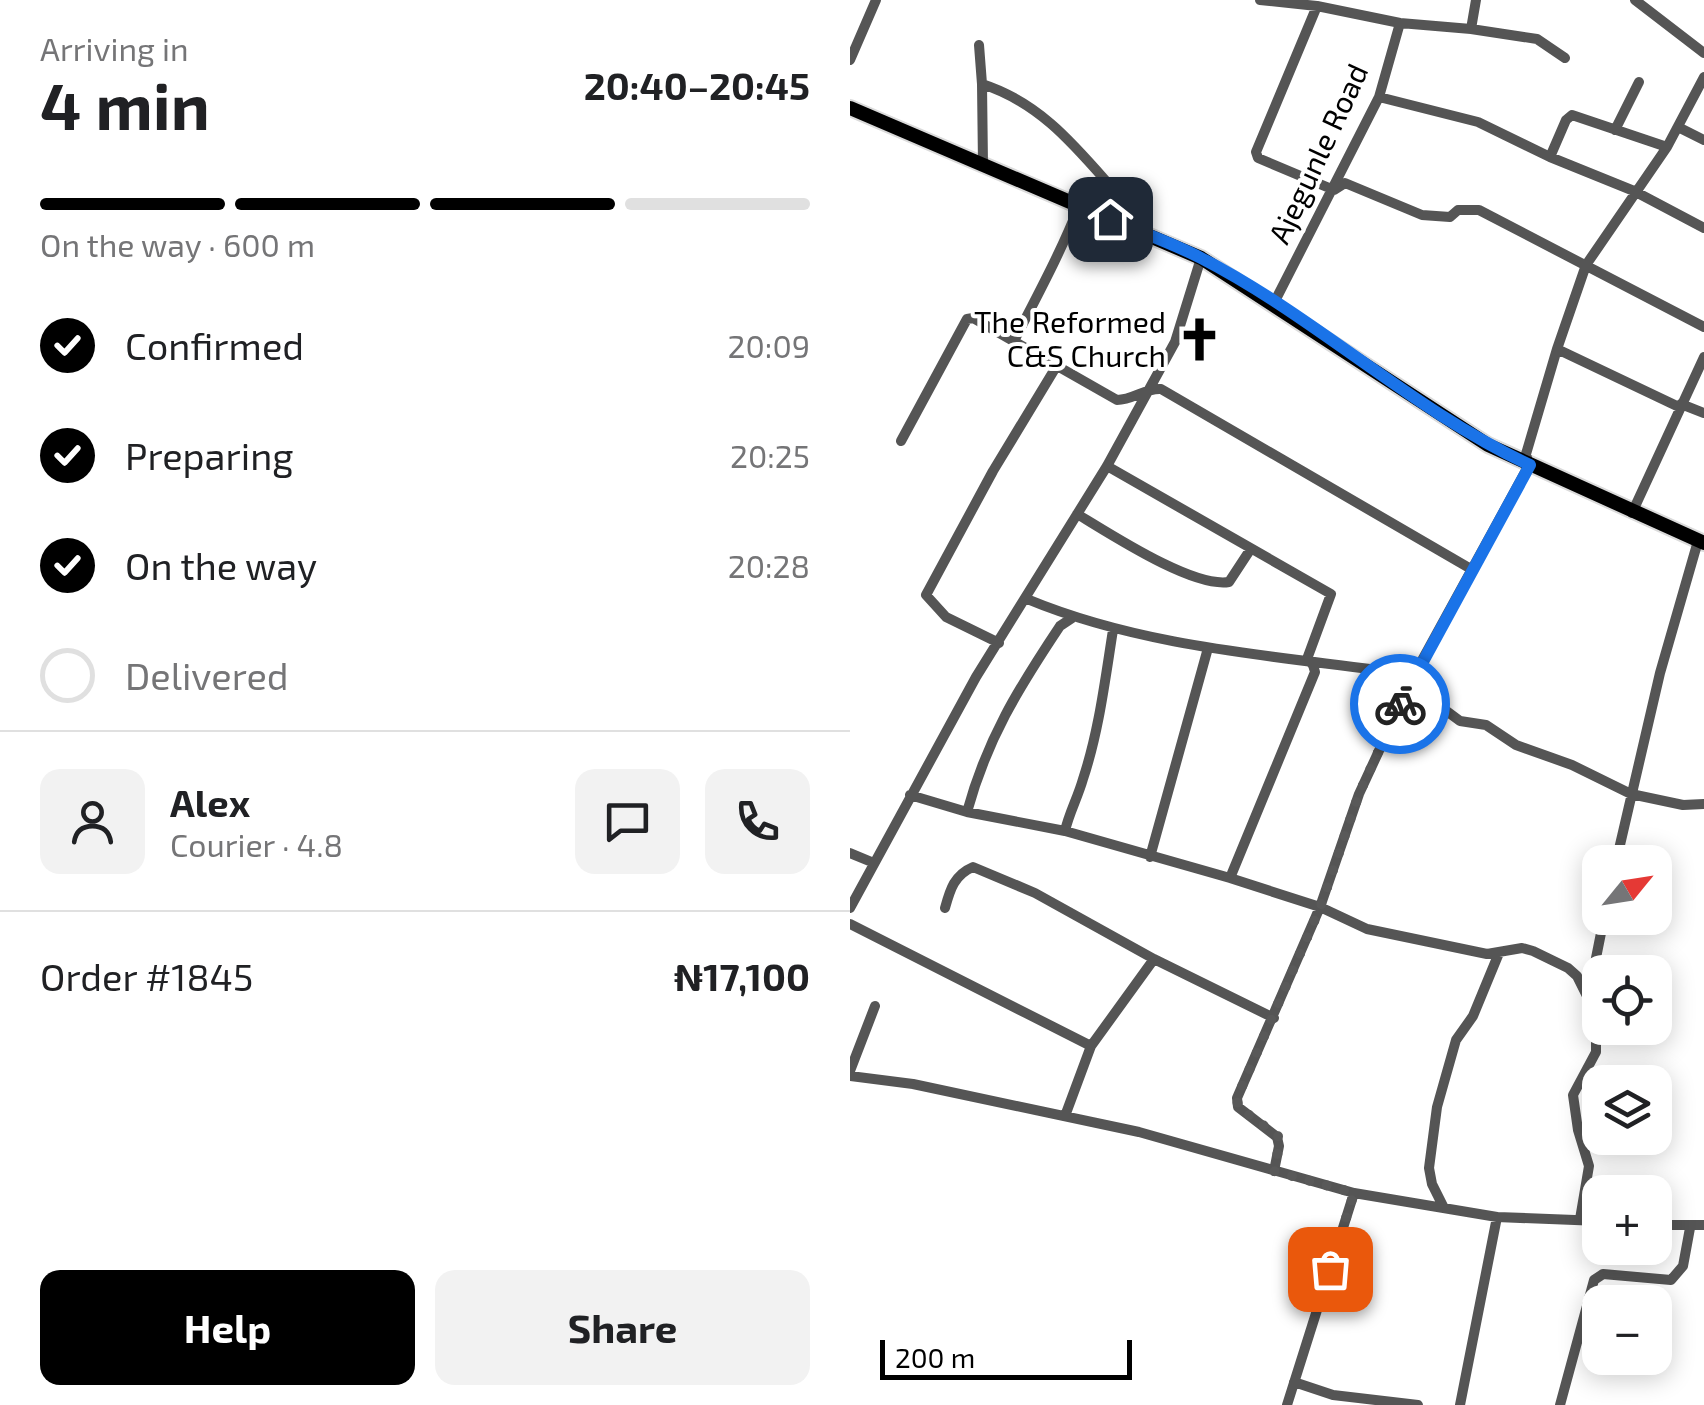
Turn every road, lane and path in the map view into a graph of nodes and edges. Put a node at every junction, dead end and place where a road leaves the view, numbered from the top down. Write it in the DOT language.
graph roads {
  1 [pos="876,0"];
  2 [pos="1260,0"];
  3 [pos="1476,0"];
  4 [pos="1635,0"];
  5 [pos="1317,6"];
  6 [pos="1400,23"];
  7 [pos="1471,29"];
  8 [pos="979,44"];
  9 [pos="1704,53"];
  10 [pos="1565,58"];
  11 [pos="850,60"];
  12 [pos="1704,77"];
  13 [pos="1639,82"];
  14 [pos="982,84"];
  15 [pos="1379,96"];
  16 [pos="850,108"];
  17 [pos="1678,127"];
  18 [pos="1616,130"];
  19 [pos="1704,140"];
  20 [pos="1668,147"];
  21 [pos="1550,157"];
  22 [pos="983,164"];
  23 [pos="1334,190"];
  24 [pos="1634,191"];
  25 [pos="1121,198"];
  26 [pos="1079,206"];
  27 [pos="1704,228"];
  28 [pos="1201,258"];
  29 [pos="1586,265"];
  30 [pos="1274,303"];
  31 [pos="1704,327"];
  32 [pos="1014,341"];
  33 [pos="1556,349"];
  34 [pos="1704,356"];
  35 [pos="1056,367"];
  36 [pos="1145,392"];
  37 [pos="1681,404"];
  38 [pos="1704,413"];
  39 [pos="901,441"];
  40 [pos="1530,465"];
  41 [pos="1107,466"];
  42 [pos="1632,513"];
  43 [pos="1077,514"];
  44 [pos="1701,542"];
  45 [pos="1250,550"];
  46 [pos="1471,569"];
  47 [pos="1027,599"];
  48 [pos="1072,618"];
  49 [pos="1113,630"];
  50 [pos="998,643"];
  51 [pos="1208,648"];
  52 [pos="1306,659"];
  53 [pos="1412,680"];
  54 [pos="910,794"];
  55 [pos="1631,794"];
  56 [pos="1704,804"];
  57 [pos="966,812"];
  58 [pos="1065,832"];
  59 [pos="1620,845"];
  60 [pos="850,853"];
  61 [pos="1150,856"];
  62 [pos="874,863"];
  63 [pos="1230,878"];
  64 [pos="850,908"];
  65 [pos="946,908"];
  66 [pos="1320,908"];
  67 [pos="850,924"];
  68 [pos="1499,952"];
  69 [pos="1154,958"];
  70 [pos="1582,986"];
  71 [pos="875,1006"];
  72 [pos="1274,1018"];
  73 [pos="1596,1045"];
  74 [pos="1091,1046"];
  75 [pos="850,1073"];
  76 [pos="1065,1116"];
  77 [pos="1274,1171"];
  78 [pos="1354,1193"];
  79 [pos="1444,1208"];
  80 [pos="1497,1217"];
  81 [pos="1580,1219"];
  82 [pos="1672,1226"];
  83 [pos="1704,1226"];
  84 [pos="1690,1228"];
  85 [pos="1294,1382"];
  86 [pos="1287,1405"];
  87 [pos="1418,1405"];
  88 [pos="1460,1405"];
  89 [pos="1560,1405"];
  1 -- 11 [label="street"];
  2 -- 5 [label="street"];
  3 -- 7 [label="street"];
  4 -- 9 [label="street"];
  5 -- 6 [label="street"];
  5 -- 23 [label="street"];
  6 -- 7 [label="street"];
  6 -- 15 [label="street, Ajegunle Road"];
  7 -- 10 [label="street"];
  8 -- 14 [label="street"];
  12 -- 17 [label="street"];
  13 -- 18 [label="street"];
  14 -- 22 [label="street"];
  14 -- 25 [label="street"];
  15 -- 21 [label="street"];
  15 -- 23 [label="street, Ajegunle Road"];
  16 -- 22 [label="highway"];
  17 -- 19 [label="street"];
  17 -- 20 [label="street"];
  18 -- 20 [label="street"];
  18 -- 21 [label="street"];
  20 -- 24 [label="street"];
  21 -- 24 [label="street"];
  22 -- 26 [label="highway"];
  23 -- 29 [label="street"];
  23 -- 30 [label="street, Ajegunle Road"];
  24 -- 27 [label="street"];
  24 -- 29 [label="street"];
  26 -- 28 [label="highway"];
  26 -- 32 [label="street"];
  28 -- 30 [label="highway"];
  28 -- 36 [label="street"];
  29 -- 31 [label="street"];
  29 -- 33 [label="street"];
  30 -- 40 [label="highway"];
  32 -- 35 [label="street"];
  32 -- 39 [label="street"];
  33 -- 37 [label="street"];
  33 -- 40 [label="street"];
  34 -- 37 [label="street"];
  35 -- 36 [label="street"];
  35 -- 50 [label="street"];
  36 -- 41 [label="street"];
  36 -- 46 [label="street"];
  37 -- 38 [label="street"];
  37 -- 42 [label="street"];
  40 -- 42 [label="highway"];
  40 -- 46 [label="street"];
  41 -- 43 [label="street"];
  41 -- 45 [label="street"];
  42 -- 44 [label="highway"];
  43 -- 45 [label="street"];
  43 -- 47 [label="street"];
  44 -- 55 [label="street"];
  45 -- 52 [label="street"];
  46 -- 53 [label="street"];
  47 -- 48 [label="street"];
  47 -- 50 [label="street"];
  48 -- 49 [label="street"];
  48 -- 57 [label="street"];
  49 -- 51 [label="street"];
  49 -- 58 [label="street"];
  50 -- 54 [label="street"];
  51 -- 52 [label="street"];
  51 -- 61 [label="street"];
  52 -- 53 [label="street"];
  52 -- 63 [label="street"];
  53 -- 55 [label="street"];
  53 -- 66 [label="street"];
  54 -- 57 [label="street"];
  54 -- 62 [label="street"];
  55 -- 56 [label="street"];
  55 -- 59 [label="street"];
  57 -- 58 [label="street"];
  58 -- 61 [label="street"];
  60 -- 62 [label="street"];
  61 -- 63 [label="street"];
  62 -- 64 [label="street"];
  63 -- 66 [label="street"];
  65 -- 69 [label="street"];
  66 -- 68 [label="street"];
  66 -- 72 [label="street"];
  67 -- 74 [label="street"];
  68 -- 70 [label="street"];
  68 -- 79 [label="street"];
  69 -- 72 [label="street"];
  69 -- 74 [label="street"];
  71 -- 75 [label="street"];
  72 -- 77 [label="street"];
  73 -- 81 [label="street"];
  74 -- 76 [label="street"];
  75 -- 76 [label="street"];
  76 -- 77 [label="street"];
  77 -- 78 [label="street"];
  78 -- 79 [label="street"];
  78 -- 85 [label="street"];
  79 -- 80 [label="street"];
  80 -- 81 [label="street"];
  80 -- 88 [label="street"];
  82 -- 84 [label="street"];
  83 -- 84 [label="street"];
  84 -- 89 [label="street"];
  85 -- 86 [label="street"];
  85 -- 87 [label="street"];
}
